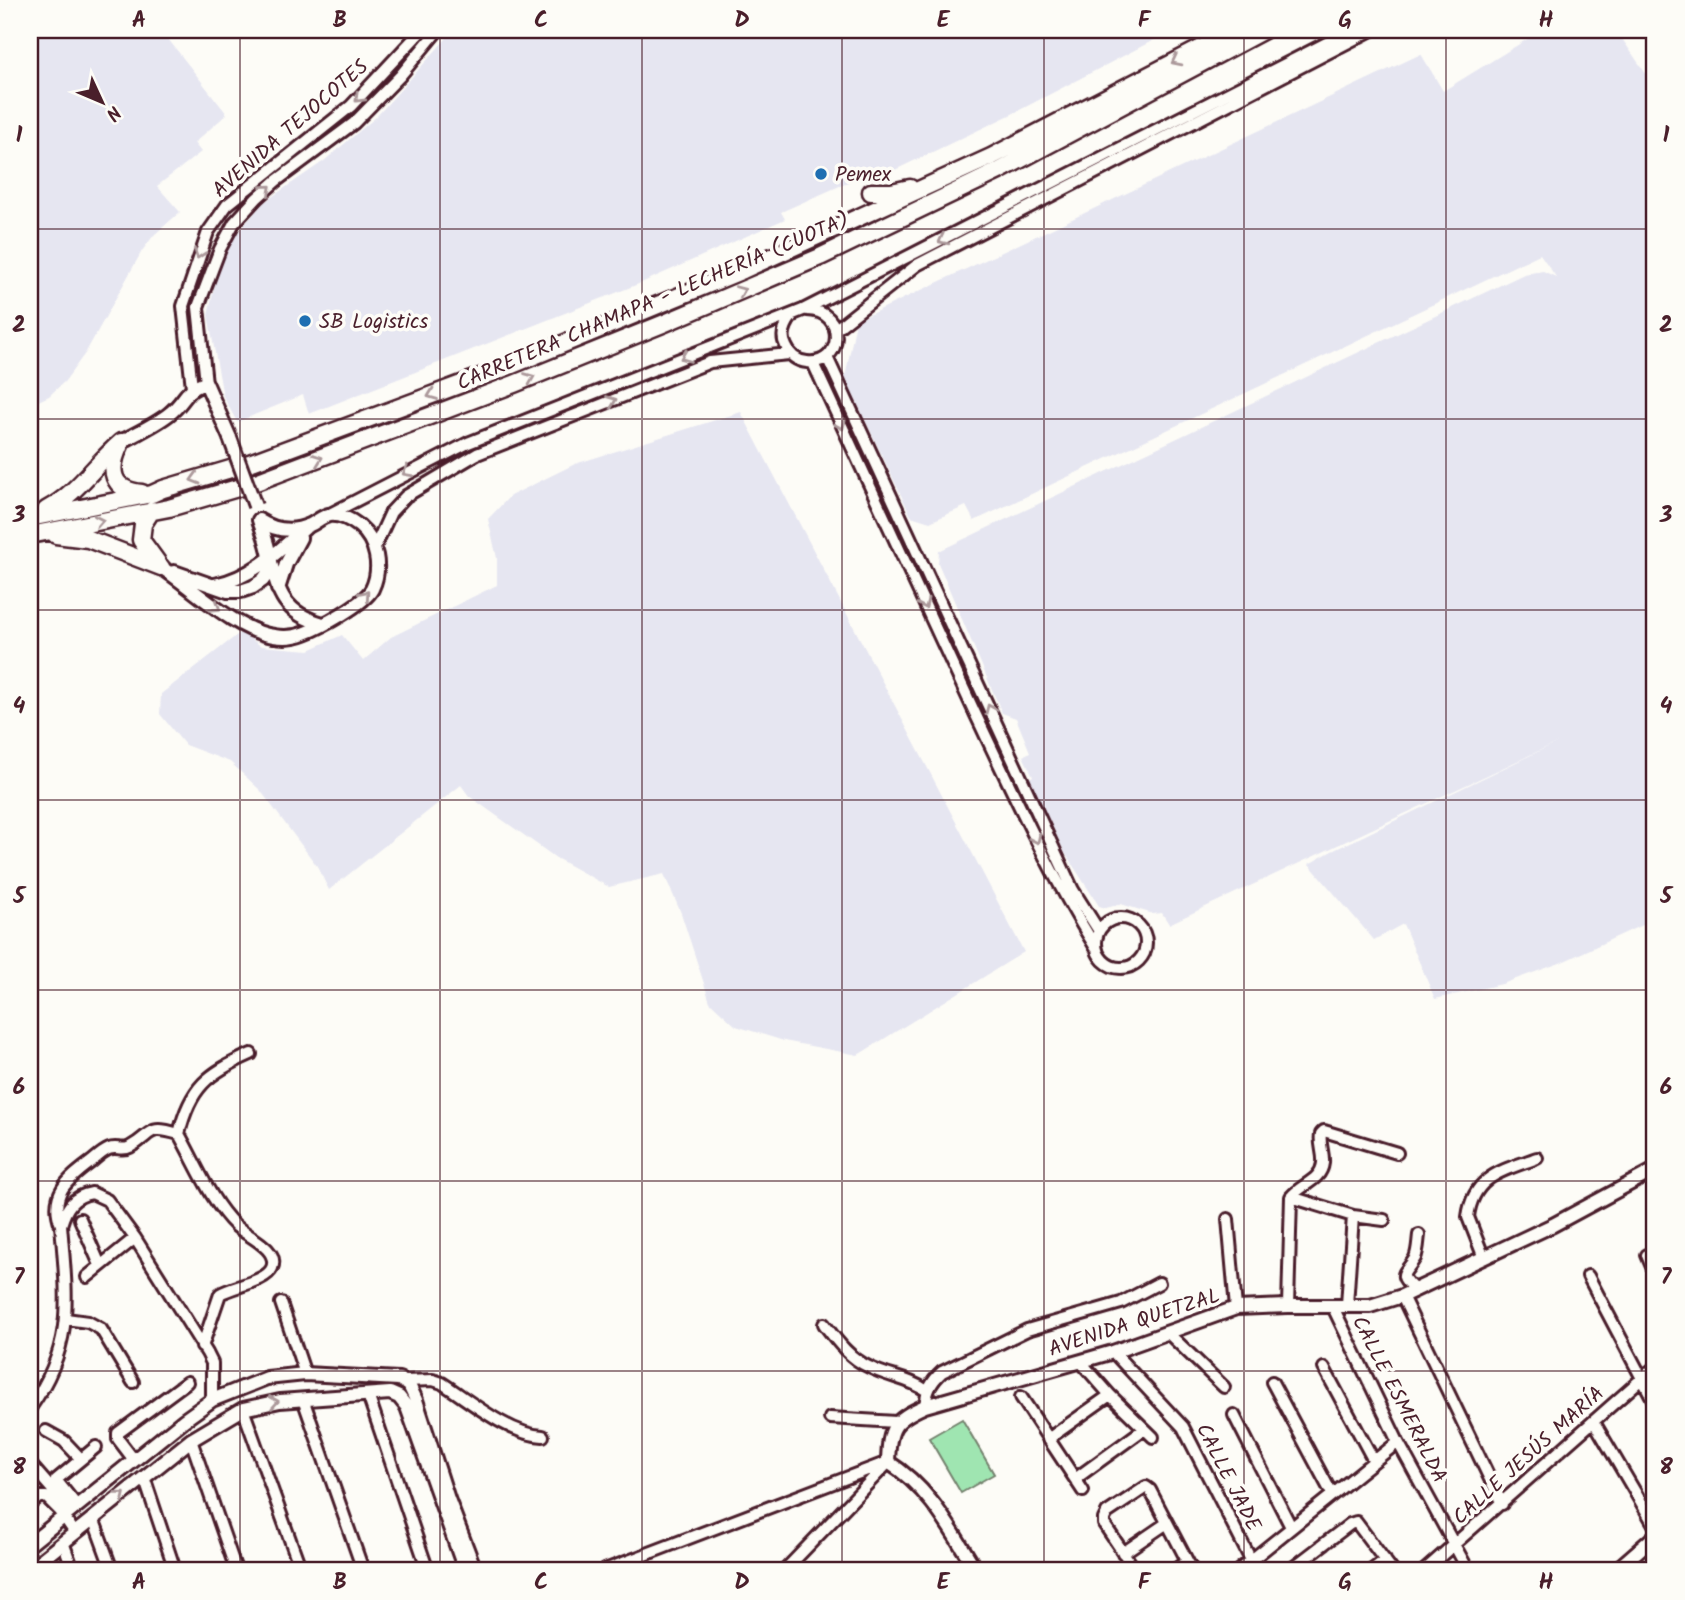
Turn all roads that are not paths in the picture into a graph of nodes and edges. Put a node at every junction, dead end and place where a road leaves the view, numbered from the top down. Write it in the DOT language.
graph roads {
  1 [pos="422,30"];
  2 [pos="438,30"];
  3 [pos="1236,30"];
  4 [pos="1264,30"];
  5 [pos="1352,30"];
  6 [pos="1372,30"];
  7 [pos="990,158"];
  8 [pos="871,192"];
  9 [pos="790,235"];
  10 [pos="743,270"];
  11 [pos="798,312"];
  12 [pos="836,329"];
  13 [pos="789,354"];
  14 [pos="827,357"];
  15 [pos="813,363"];
  16 [pos="205,383"];
  17 [pos="191,387"];
  18 [pos="121,442"];
  19 [pos="152,502"];
  20 [pos="328,515"];
  21 [pos="30,517"];
  22 [pos="260,520"];
  23 [pos="308,526"];
  24 [pos="31,535"];
  25 [pos="375,547"];
  26 [pos="271,563"];
  27 [pos="161,567"];
  28 [pos="278,589"];
  29 [pos="323,624"];
  30 [pos="1099,931"];
  31 [pos="1096,948"];
  32 [pos="251,1054"];
  33 [pos="179,1134"];
  34 [pos="1398,1153"];
  35 [pos="1537,1158"];
  36 [pos="1655,1170"];
  37 [pos="1291,1197"];
  38 [pos="1353,1216"];
  39 [pos="80,1219"];
  40 [pos="1228,1219"];
  41 [pos="1384,1220"];
  42 [pos="61,1225"];
  43 [pos="1419,1235"];
  44 [pos="135,1238"];
  45 [pos="1647,1255"];
  46 [pos="1484,1258"];
  47 [pos="100,1265"];
  48 [pos="1655,1274"];
  49 [pos="1588,1276"];
  50 [pos="87,1277"];
  51 [pos="1159,1283"];
  52 [pos="1415,1290"];
  53 [pos="1402,1296"];
  54 [pos="281,1303"];
  55 [pos="1347,1305"];
  56 [pos="1289,1306"];
  57 [pos="1332,1306"];
  58 [pos="1236,1308"];
  59 [pos="66,1319"];
  60 [pos="824,1324"];
  61 [pos="1167,1332"];
  62 [pos="202,1347"];
  63 [pos="1112,1352"];
  64 [pos="1080,1361"];
  65 [pos="1655,1367"];
  66 [pos="1324,1368"];
  67 [pos="305,1374"];
  68 [pos="1642,1378"];
  69 [pos="133,1382"];
  70 [pos="187,1382"];
  71 [pos="1272,1382"];
  72 [pos="404,1383"];
  73 [pos="1224,1387"];
  74 [pos="926,1391"];
  75 [pos="368,1395"];
  76 [pos="1110,1395"];
  77 [pos="397,1396"];
  78 [pos="1021,1397"];
  79 [pos="303,1399"];
  80 [pos="212,1400"];
  81 [pos="1655,1403"];
  82 [pos="925,1406"];
  83 [pos="30,1408"];
  84 [pos="243,1409"];
  85 [pos="1234,1415"];
  86 [pos="830,1418"];
  87 [pos="896,1422"];
  88 [pos="1594,1422"];
  89 [pos="46,1431"];
  90 [pos="543,1436"];
  91 [pos="1048,1439"];
  92 [pos="191,1440"];
  93 [pos="1398,1442"];
  94 [pos="96,1447"];
  95 [pos="82,1459"];
  96 [pos="134,1460"];
  97 [pos="1374,1461"];
  98 [pos="888,1462"];
  99 [pos="30,1464"];
  100 [pos="144,1477"];
  101 [pos="1075,1479"];
  102 [pos="1083,1491"];
  103 [pos="1332,1494"];
  104 [pos="444,1500"];
  105 [pos="30,1504"];
  106 [pos="1502,1504"];
  107 [pos="71,1511"];
  108 [pos="93,1518"];
  109 [pos="1167,1523"];
  110 [pos="1655,1526"];
  111 [pos="1291,1527"];
  112 [pos="75,1533"];
  113 [pos="1655,1536"];
  114 [pos="63,1542"];
  115 [pos="30,1544"];
  116 [pos="1454,1546"];
  117 [pos="1123,1553"];
  118 [pos="1251,1560"];
  119 [pos="1385,1560"];
  120 [pos="1190,1566"];
  121 [pos="427,1568"];
  122 [pos="30,1569"];
  123 [pos="73,1570"];
  124 [pos="112,1570"];
  125 [pos="174,1570"];
  126 [pos="236,1570"];
  127 [pos="301,1570"];
  128 [pos="363,1570"];
  129 [pos="465,1570"];
  130 [pos="475,1570"];
  131 [pos="605,1570"];
  132 [pos="785,1570"];
  133 [pos="976,1570"];
  134 [pos="1135,1570"];
  135 [pos="1175,1570"];
  136 [pos="1239,1570"];
  137 [pos="1290,1570"];
  138 [pos="1372,1570"];
  139 [pos="1392,1570"];
  140 [pos="1425,1570"];
  141 [pos="1468,1570"];
  142 [pos="1616,1570"];
  1 -- 17 [label="street, AVENIDA TEJOCOTES, one-way"];
  16 -- 2 [label="street, AVENIDA TEJOCOTES, one-way"];
  3 -- 7 [label="highway, CARRETERA CHAMAPA - LECHERÍA (CUOTA), one-way"];
  19 -- 4 [label="highway, CARRETERA CHAMAPA - LECHERÍA (CUOTA), one-way"];
  5 -- 11 [label="street, one-way"];
  6 -- 12 [label="street"];
  7 -- 8 [label="highway"];
  7 -- 10 [label="highway, CARRETERA CHAMAPA - LECHERÍA (CUOTA)"];
  9 -- 10 [label="highway"];
  10 -- 19 [label="highway, CARRETERA CHAMAPA - LECHERÍA (CUOTA), one-way"];
  11 -- 12 [label="street"];
  11 -- 13 [label="street"];
  11 -- 20 [label="street, one-way"];
  12 -- 14 [label="street"];
  13 -- 15 [label="street"];
  25 -- 13 [label="street, one-way"];
  14 -- 15 [label="street"];
  30 -- 14 [label="street, one-way"];
  15 -- 31 [label="street, one-way"];
  16 -- 17 [label="main road"];
  16 -- 22 [label="main road, AVENIDA TEJOCOTES, bridge"];
  17 -- 18 [label="main road"];
  18 -- 19 [label="highway"];
  18 -- 21 [label="highway"];
  19 -- 21 [label="highway, CARRETERA CHAMAPA - LECHERÍA (CUOTA)"];
  24 -- 19 [label="highway, CARRETERA CHAMAPA - LECHERÍA (CUOTA), one-way"];
  19 -- 27 [label="highway"];
  20 -- 23 [label="main road"];
  20 -- 25 [label="main road"];
  22 -- 23 [label="main road"];
  22 -- 26 [label="main road, AVENIDA TEJOCOTES"];
  23 -- 26 [label="main road"];
  23 -- 28 [label="main road"];
  24 -- 27 [label="highway"];
  29 -- 25 [label="main road, one-way"];
  26 -- 27 [label="main road"];
  26 -- 28 [label="main road, AVENIDA TEJOCOTES"];
  27 -- 29 [label="main road, one-way"];
  28 -- 29 [label="main road"];
  30 -- 31 [label="street"];
  30 -- 31 [label="street"];
  32 -- 33 [label="street"];
  33 -- 42 [label="street"];
  33 -- 62 [label="street"];
  34 -- 37 [label="street"];
  35 -- 46 [label="street"];
  36 -- 46 [label="main road, AVENIDA QUETZAL"];
  37 -- 38 [label="street"];
  37 -- 56 [label="street"];
  38 -- 41 [label="street"];
  38 -- 55 [label="street"];
  39 -- 47 [label="street"];
  40 -- 58 [label="street"];
  42 -- 44 [label="street"];
  42 -- 59 [label="street"];
  43 -- 52 [label="street"];
  44 -- 47 [label="street"];
  44 -- 62 [label="street"];
  45 -- 48 [label="street"];
  46 -- 52 [label="main road, AVENIDA QUETZAL"];
  47 -- 50 [label="street"];
  49 -- 68 [label="street"];
  51 -- 74 [label="street"];
  52 -- 53 [label="main road, AVENIDA QUETZAL"];
  53 -- 55 [label="main road, AVENIDA QUETZAL"];
  53 -- 106 [label="street"];
  54 -- 67 [label="street"];
  55 -- 57 [label="main road, AVENIDA QUETZAL"];
  56 -- 57 [label="main road, AVENIDA QUETZAL"];
  56 -- 58 [label="main road, AVENIDA QUETZAL"];
  57 -- 93 [label="street, CALLE ESMERALDA"];
  58 -- 61 [label="main road, AVENIDA QUETZAL"];
  59 -- 69 [label="street"];
  59 -- 83 [label="street"];
  60 -- 74 [label="street"];
  61 -- 63 [label="main road, AVENIDA QUETZAL"];
  61 -- 73 [label="street"];
  62 -- 80 [label="street"];
  63 -- 64 [label="main road, AVENIDA QUETZAL"];
  63 -- 118 [label="street, CALLE JADE"];
  64 -- 76 [label="street"];
  64 -- 82 [label="main road, AVENIDA QUETZAL"];
  65 -- 68 [label="street, CALLE JESÚS MARÍA"];
  66 -- 97 [label="street"];
  67 -- 72 [label="main road"];
  67 -- 80 [label="main road"];
  68 -- 81 [label="street"];
  68 -- 88 [label="street, CALLE JESÚS MARÍA"];
  70 -- 96 [label="street"];
  71 -- 103 [label="street"];
  72 -- 77 [label="street"];
  72 -- 77 [label="street"];
  72 -- 90 [label="street"];
  72 -- 104 [label="main road"];
  74 -- 82 [label="street"];
  75 -- 77 [label="main road"];
  75 -- 79 [label="main road"];
  75 -- 121 [label="street"];
  76 -- 91 [label="street"];
  76 -- 101 [label="street"];
  77 -- 104 [label="main road"];
  78 -- 91 [label="street"];
  84 -- 79 [label="main road, one-way"];
  79 -- 128 [label="street"];
  80 -- 96 [label="main road"];
  82 -- 87 [label="main road, AVENIDA QUETZAL"];
  84 -- 92 [label="main road"];
  84 -- 127 [label="street"];
  85 -- 111 [label="street"];
  86 -- 87 [label="street"];
  87 -- 98 [label="main road"];
  88 -- 106 [label="street, CALLE JESÚS MARÍA"];
  88 -- 110 [label="street"];
  89 -- 95 [label="street"];
  91 -- 101 [label="street"];
  92 -- 100 [label="main road"];
  92 -- 126 [label="street"];
  93 -- 97 [label="street"];
  93 -- 116 [label="street, CALLE ESMERALDA"];
  94 -- 95 [label="street"];
  95 -- 107 [label="street"];
  96 -- 107 [label="main road"];
  97 -- 103 [label="street"];
  98 -- 131 [label="street"];
  98 -- 132 [label="street"];
  98 -- 133 [label="main road"];
  99 -- 107 [label="street"];
  108 -- 100 [label="main road, one-way"];
  100 -- 125 [label="street"];
  101 -- 102 [label="street"];
  103 -- 111 [label="street"];
  104 -- 129 [label="main road"];
  104 -- 130 [label="main road"];
  105 -- 107 [label="street"];
  106 -- 116 [label="street, CALLE JESÚS MARÍA"];
  107 -- 112 [label="street"];
  107 -- 115 [label="main road"];
  108 -- 112 [label="main road"];
  108 -- 124 [label="street"];
  109 -- 117 [label="street"];
  109 -- 117 [label="street"];
  109 -- 120 [label="street"];
  111 -- 118 [label="street"];
  112 -- 114 [label="main road"];
  113 -- 142 [label="main road"];
  114 -- 122 [label="main road"];
  114 -- 123 [label="street"];
  116 -- 140 [label="street, CALLE JESÚS MARÍA"];
  116 -- 141 [label="street, CALLE ESMERALDA"];
  117 -- 134 [label="street"];
  118 -- 136 [label="street"];
  119 -- 137 [label="street"];
  119 -- 138 [label="street"];
  119 -- 139 [label="street"];
  120 -- 135 [label="street"];
}
